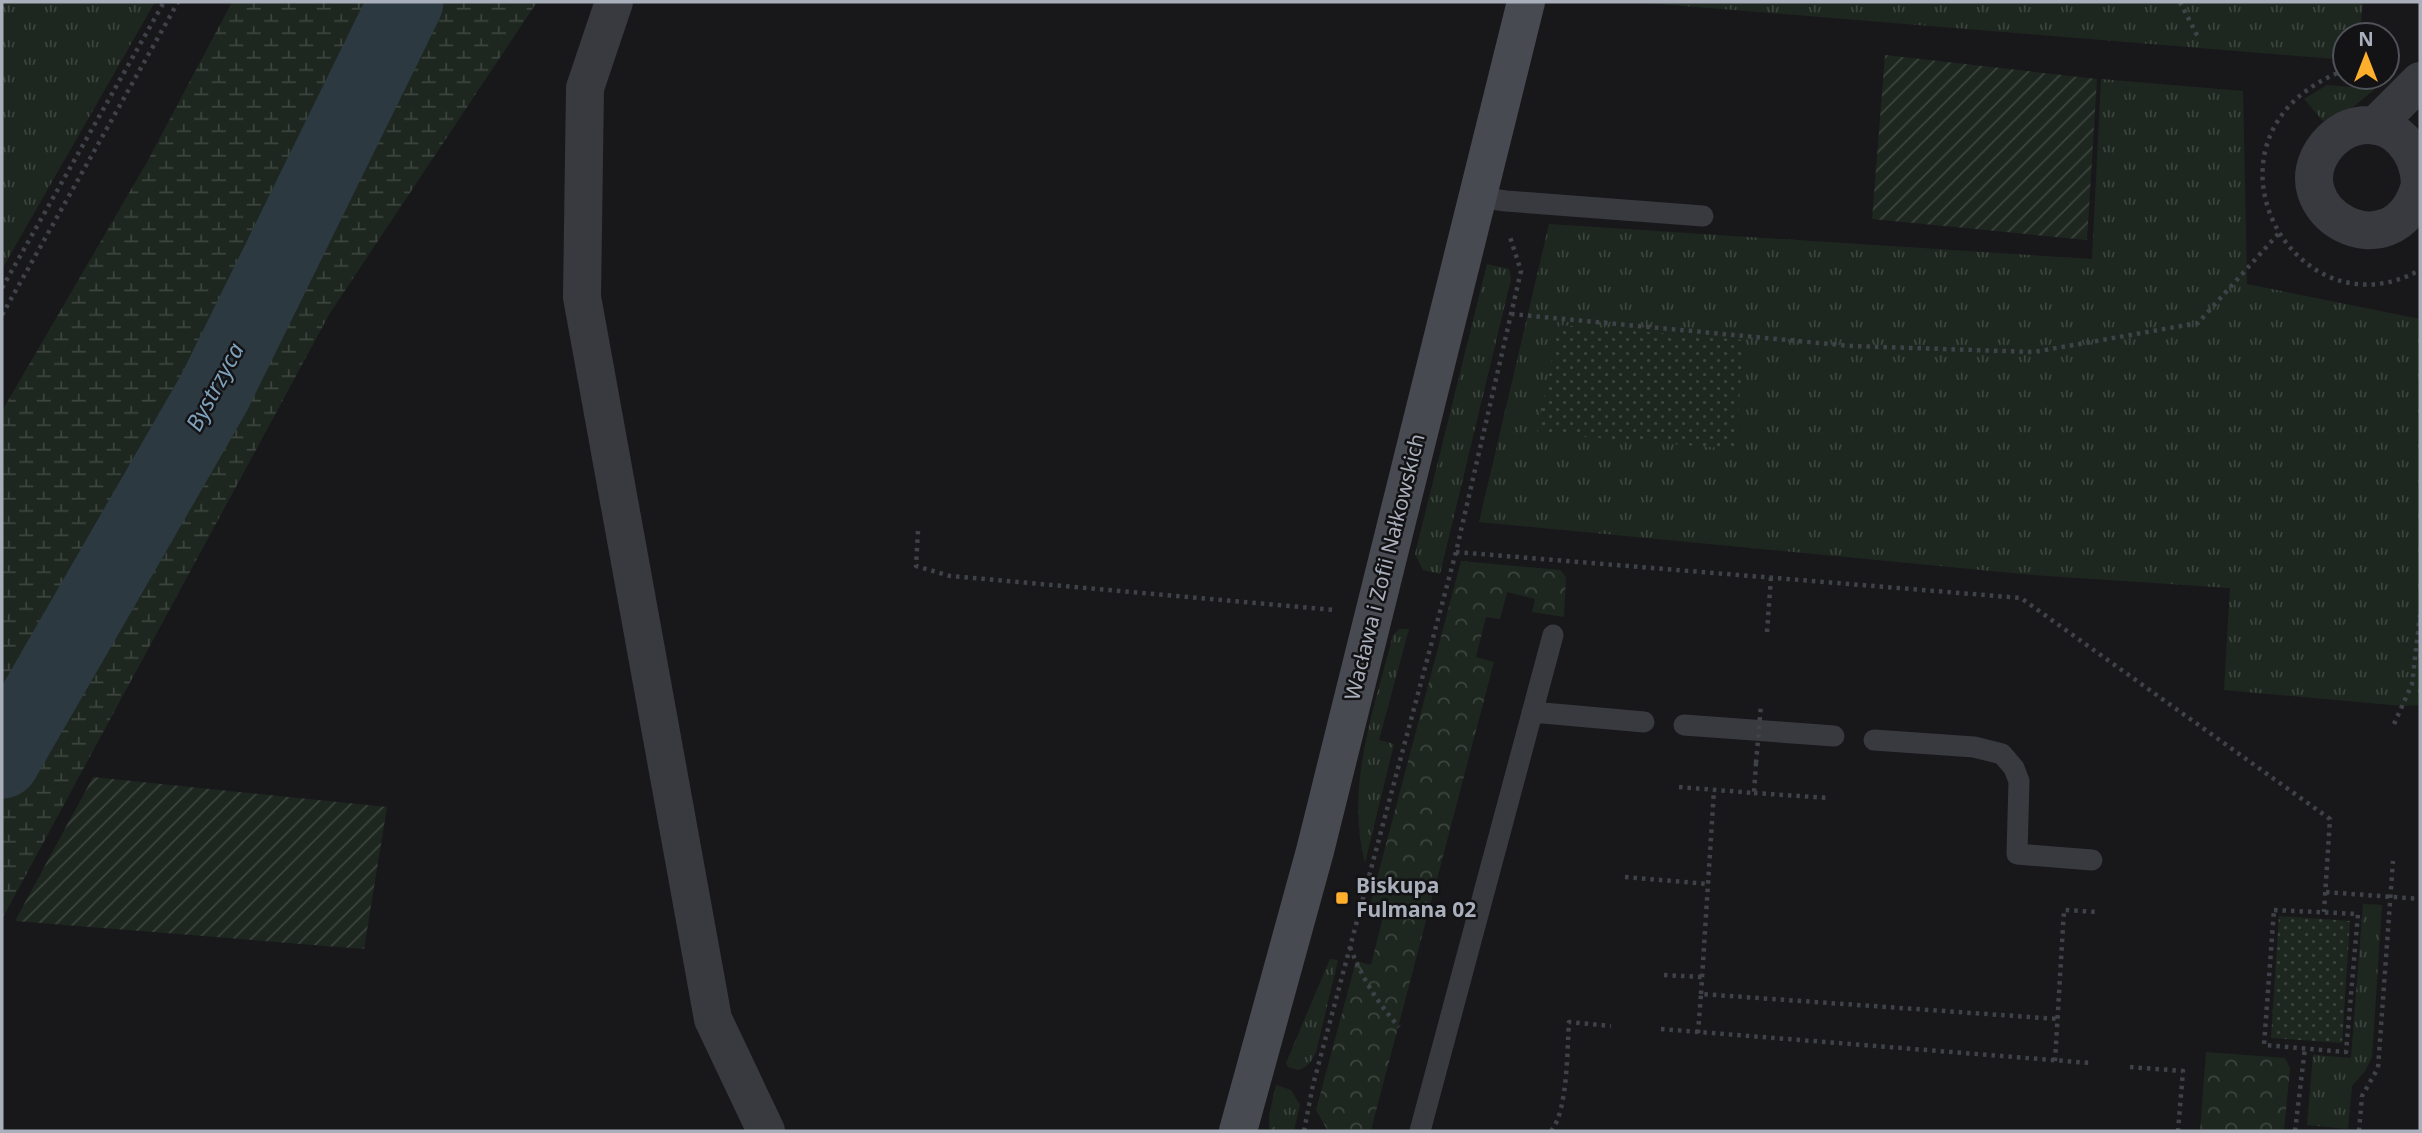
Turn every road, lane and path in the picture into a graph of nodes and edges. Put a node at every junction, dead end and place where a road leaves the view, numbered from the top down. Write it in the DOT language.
graph roads {
  1 [pos="164,2"];
  2 [pos="178,2"];
  3 [pos="614,2"];
  4 [pos="1526,2"];
  5 [pos="2180,2"];
  6 [pos="2199,39"];
  7 [pos="2420,81"];
  8 [pos="2375,126"];
  9 [pos="2419,167"];
  10 [pos="1491,199"];
  11 [pos="1703,216"];
  12 [pos="2278,233"];
  13 [pos="2,288"];
  14 [pos="1510,314"];
  15 [pos="2,315"];
  16 [pos="918,531"];
  17 [pos="1456,552"];
  18 [pos="1771,578"];
  19 [pos="1373,614"];
  20 [pos="2420,615"];
  21 [pos="1767,632"];
  22 [pos="1553,635"];
  23 [pos="1761,705"];
  24 [pos="1532,712"];
  25 [pos="1644,722"];
  26 [pos="2394,724"];
  27 [pos="1684,725"];
  28 [pos="1834,736"];
  29 [pos="1874,740"];
  30 [pos="1679,787"];
  31 [pos="1714,790"];
  32 [pos="1754,793"];
  33 [pos="1829,798"];
  34 [pos="2092,860"];
  35 [pos="2393,862"];
  36 [pos="1625,877"];
  37 [pos="1708,884"];
  38 [pos="2326,892"];
  39 [pos="2390,897"];
  40 [pos="2420,899"];
  41 [pos="2097,912"];
  42 [pos="2324,912"];
  43 [pos="1350,947"];
  44 [pos="1664,975"];
  45 [pos="1702,977"];
  46 [pos="1701,994"];
  47 [pos="2058,1019"];
  48 [pos="1611,1026"];
  49 [pos="1399,1027"];
  50 [pos="1661,1029"];
  51 [pos="1698,1033"];
  52 [pos="2305,1048"];
  53 [pos="2055,1061"];
  54 [pos="2090,1063"];
  55 [pos="2130,1067"];
  56 [pos="766,1131"];
  57 [pos="1238,1131"];
  58 [pos="1304,1131"];
  59 [pos="1420,1131"];
  60 [pos="1551,1131"];
  61 [pos="2178,1131"];
  62 [pos="2295,1131"];
  63 [pos="2359,1131"];
  1 -- 13 [label="path"];
  2 -- 15 [label="path"];
  3 -- 56 [label="street"];
  4 -- 10 [label="street, Wacława i Zofii Nałkowskich"];
  5 -- 6 [label="path"];
  7 -- 8 [label="street"];
  8 -- 9 [label="street"];
  8 -- 9 [label="street"];
  10 -- 11 [label="lane"];
  10 -- 14 [label="path"];
  10 -- 19 [label="street, Wacława i Zofii Nałkowskich"];
  12 -- 14 [label="path"];
  14 -- 17 [label="path"];
  16 -- 19 [label="path"];
  17 -- 18 [label="path"];
  17 -- 43 [label="path"];
  18 -- 21 [label="path"];
  18 -- 38 [label="path"];
  19 -- 57 [label="street, Wacława i Zofii Nałkowskich"];
  20 -- 26 [label="path"];
  22 -- 24 [label="lane"];
  23 -- 32 [label="path, bridge"];
  24 -- 25 [label="lane"];
  24 -- 59 [label="lane"];
  27 -- 28 [label="lane"];
  29 -- 34 [label="lane"];
  30 -- 31 [label="path"];
  31 -- 32 [label="path"];
  31 -- 37 [label="path"];
  32 -- 33 [label="path"];
  35 -- 39 [label="path"];
  36 -- 37 [label="path"];
  37 -- 45 [label="path"];
  38 -- 39 [label="path"];
  38 -- 42 [label="path"];
  39 -- 40 [label="path"];
  39 -- 63 [label="path"];
  41 -- 47 [label="path"];
  42 -- 52 [label="path"];
  42 -- 52 [label="path"];
  43 -- 49 [label="path"];
  43 -- 58 [label="path"];
  44 -- 45 [label="path"];
  45 -- 46 [label="path"];
  46 -- 47 [label="path"];
  46 -- 51 [label="path"];
  47 -- 53 [label="path"];
  48 -- 60 [label="path"];
  50 -- 51 [label="path"];
  51 -- 53 [label="path"];
  52 -- 62 [label="path"];
  53 -- 54 [label="path"];
  55 -- 61 [label="path"];
}
